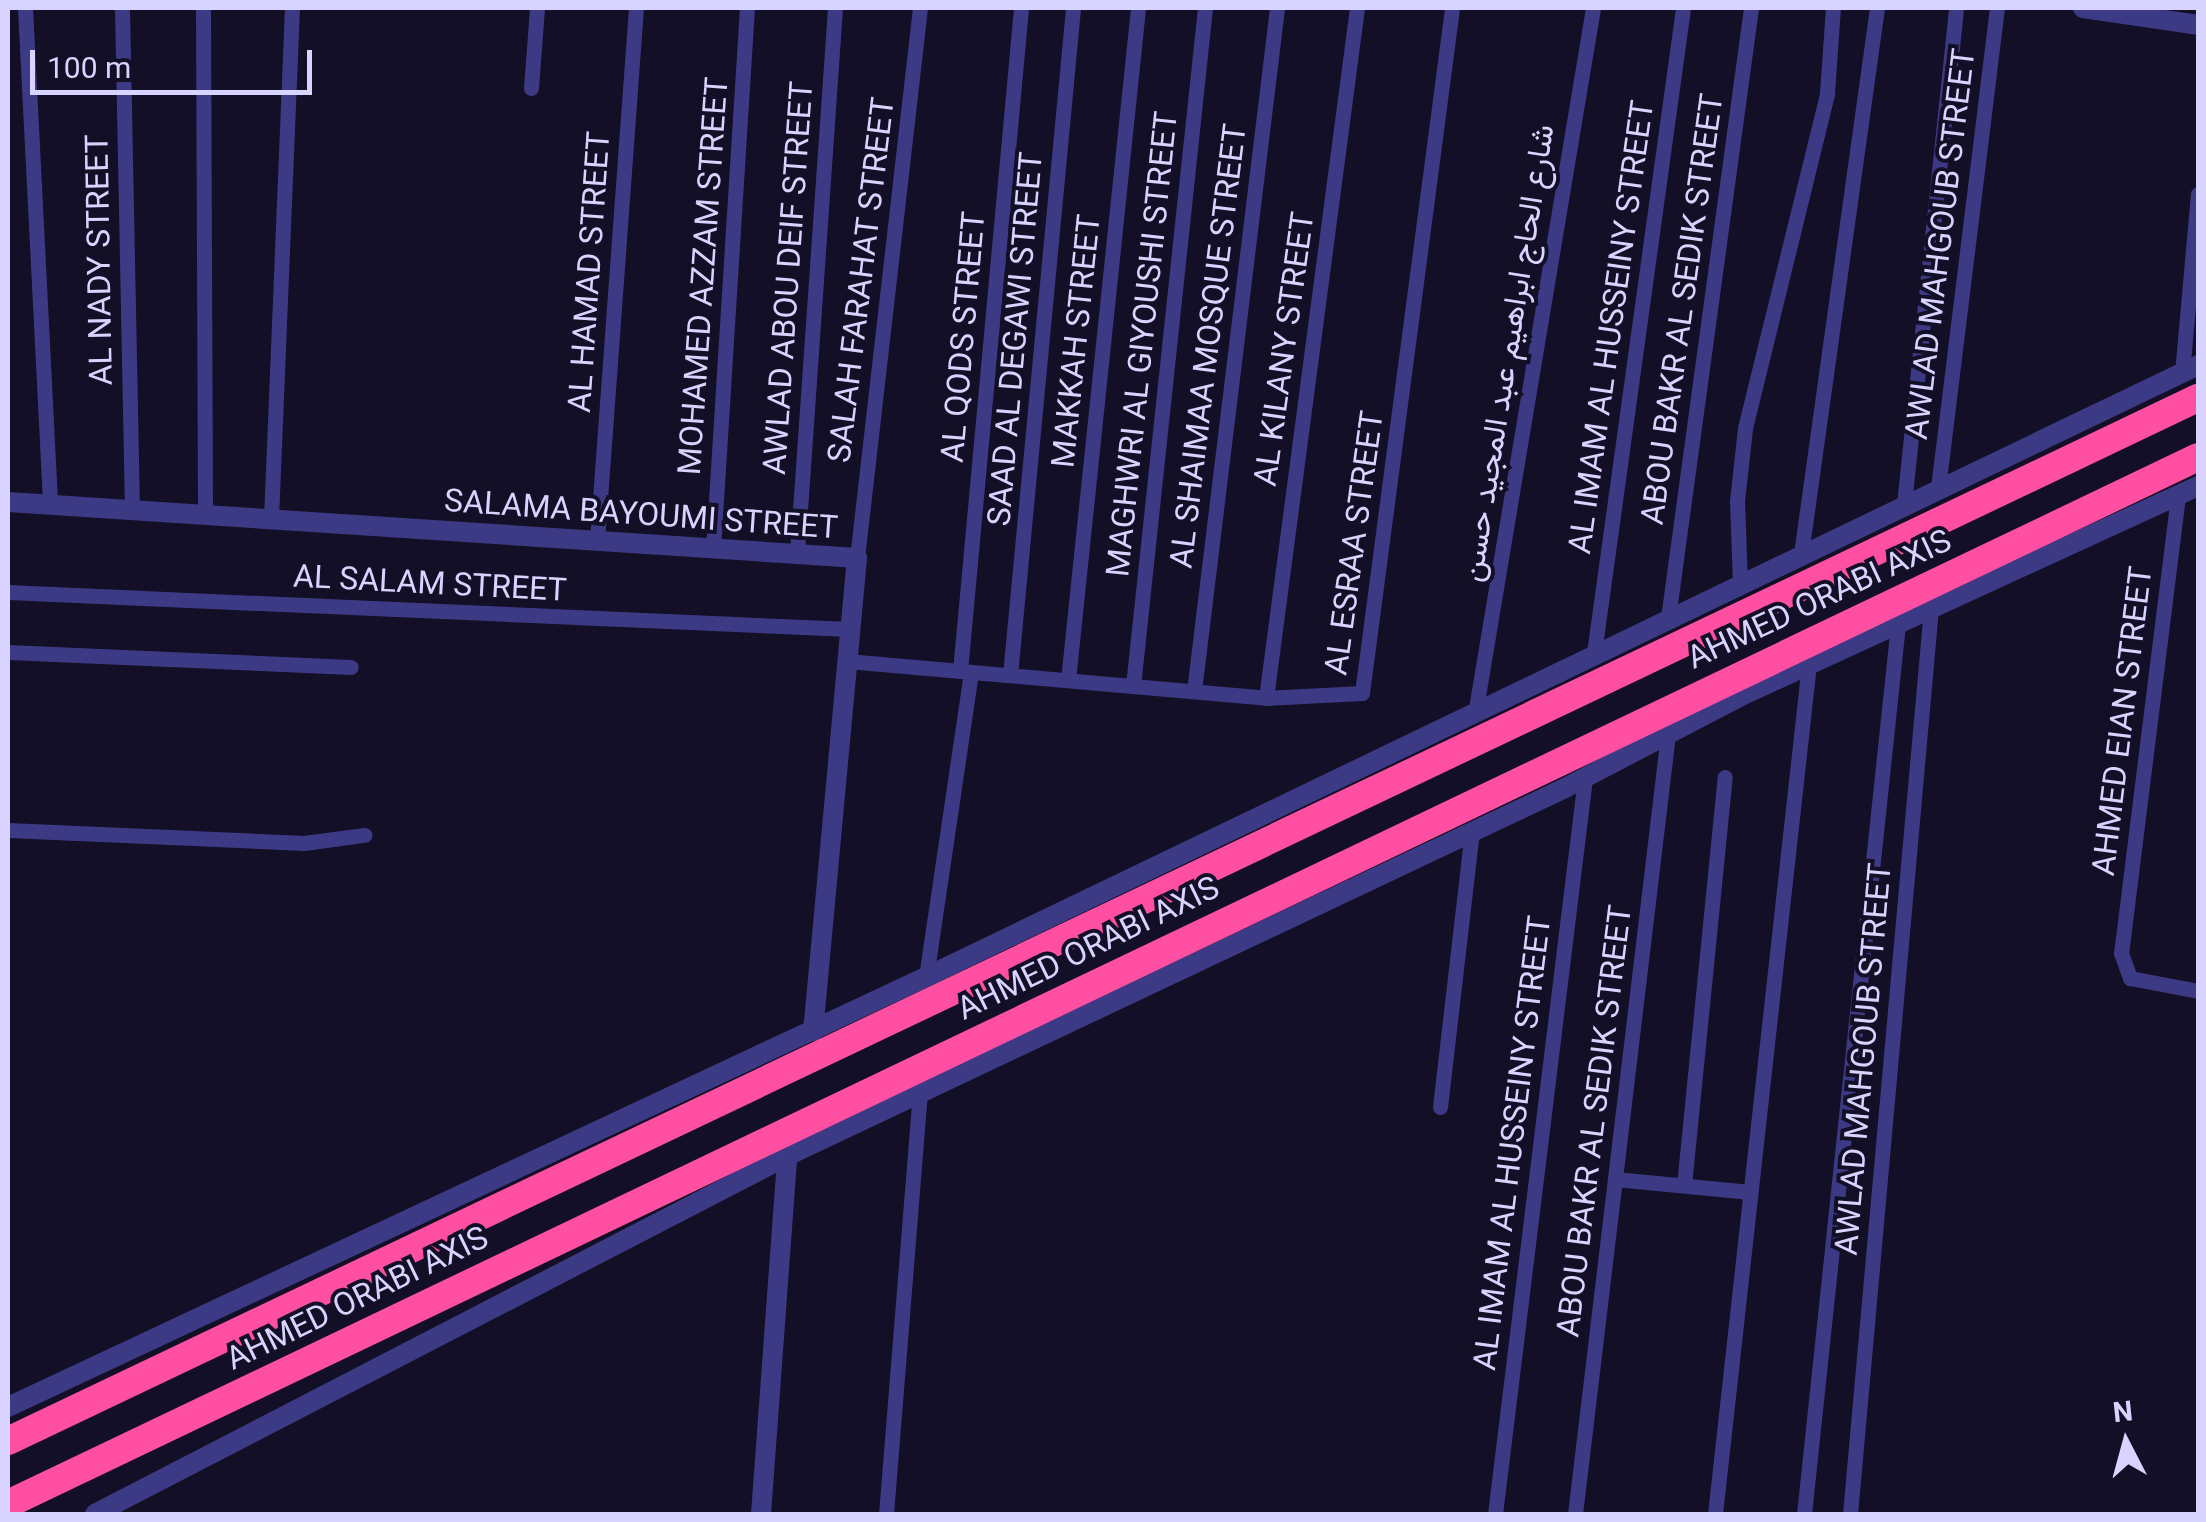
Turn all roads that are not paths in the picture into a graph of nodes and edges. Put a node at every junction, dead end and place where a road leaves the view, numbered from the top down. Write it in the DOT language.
graph roads {
  1 [pos="26,8"];
  2 [pos="122,8"];
  3 [pos="203,8"];
  4 [pos="292,8"];
  5 [pos="538,8"];
  6 [pos="636,8"];
  7 [pos="747,8"];
  8 [pos="835,8"];
  9 [pos="920,8"];
  10 [pos="1021,8"];
  11 [pos="1074,8"];
  12 [pos="1138,8"];
  13 [pos="1205,8"];
  14 [pos="1277,8"];
  15 [pos="1357,8"];
  16 [pos="1452,8"];
  17 [pos="1593,8"];
  18 [pos="1683,8"];
  19 [pos="1752,8"];
  20 [pos="1833,8"];
  21 [pos="1877,8"];
  22 [pos="1956,8"];
  23 [pos="1997,8"];
  24 [pos="2083,8"];
  25 [pos="2198,24"];
  26 [pos="531,88"];
  27 [pos="2198,194"];
  28 [pos="2190,369"];
  29 [pos="2198,398"];
  30 [pos="2198,458"];
  31 [pos="2198,486"];
  32 [pos="1938,488"];
  33 [pos="2178,496"];
  34 [pos="8,502"];
  35 [pos="1904,504"];
  36 [pos="50,505"];
  37 [pos="132,510"];
  38 [pos="205,515"];
  39 [pos="271,520"];
  40 [pos="596,540"];
  41 [pos="713,548"];
  42 [pos="796,553"];
  43 [pos="1802,554"];
  44 [pos="857,558"];
  45 [pos="1740,583"];
  46 [pos="8,592"];
  47 [pos="1932,608"];
  48 [pos="1668,618"];
  49 [pos="1898,624"];
  50 [pos="850,629"];
  51 [pos="8,652"];
  52 [pos="1594,653"];
  53 [pos="848,661"];
  54 [pos="1809,664"];
  55 [pos="351,667"];
  56 [pos="966,671"];
  57 [pos="1010,676"];
  58 [pos="1068,680"];
  59 [pos="1133,686"];
  60 [pos="1194,691"];
  61 [pos="1266,698"];
  62 [pos="1476,708"];
  63 [pos="1668,734"];
  64 [pos="1725,777"];
  65 [pos="1585,778"];
  66 [pos="8,830"];
  67 [pos="1472,831"];
  68 [pos="364,834"];
  69 [pos="926,977"];
  70 [pos="2198,991"];
  71 [pos="812,1031"];
  72 [pos="920,1093"];
  73 [pos="1440,1107"];
  74 [pos="787,1156"];
  75 [pos="1615,1178"];
  76 [pos="1684,1186"];
  77 [pos="1750,1192"];
  78 [pos="9,1402"];
  79 [pos="8,1441"];
  80 [pos="8,1504"];
  81 [pos="95,1514"];
  82 [pos="762,1514"];
  83 [pos="886,1514"];
  84 [pos="1494,1514"];
  85 [pos="1576,1514"];
  86 [pos="1715,1514"];
  87 [pos="1804,1514"];
  88 [pos="1850,1514"];
  1 -- 36 [label="street"];
  2 -- 37 [label="street, AL NADY STREET"];
  3 -- 38 [label="street"];
  4 -- 39 [label="street"];
  5 -- 26 [label="street"];
  6 -- 40 [label="street, AL HAMAD STREET"];
  7 -- 41 [label="street, MOHAMED AZZAM STREET"];
  8 -- 42 [label="street, AWLAD ABOU DEIF STREET"];
  9 -- 44 [label="street, SALAH FARAHAT STREET"];
  10 -- 56 [label="street, AL QODS STREET"];
  11 -- 57 [label="street, SAAD AL DEGAWI STREET"];
  12 -- 58 [label="street, MAKKAH STREET"];
  13 -- 59 [label="street, MAGHWRI AL GIYOUSHI STREET"];
  14 -- 60 [label="street, AL SHAIMAA MOSQUE STREET"];
  15 -- 61 [label="street, AL KILANY STREET"];
  16 -- 61 [label="street, AL ESRAA STREET"];
  17 -- 62 [label="street, شارع الحاج ابراهيم عبد المجيد حسن"];
  18 -- 52 [label="street, AL IMAM AL HUSSEINY STREET"];
  19 -- 48 [label="street, ABOU BAKR AL SEDIK STREET"];
  20 -- 45 [label="street"];
  21 -- 43 [label="street"];
  22 -- 35 [label="street"];
  23 -- 32 [label="street, AWLAD MAHGOUB STREET"];
  24 -- 25 [label="street"];
  27 -- 28 [label="street"];
  28 -- 32 [label="street"];
  29 -- 79 [label="highway, AHMED ORABI AXIS"];
  30 -- 80 [label="highway, AHMED ORABI AXIS"];
  31 -- 33 [label="street"];
  32 -- 35 [label="street"];
  33 -- 47 [label="street"];
  33 -- 70 [label="street, AHMED EIAN STREET"];
  34 -- 36 [label="street, SALAMA BAYOUMI STREET"];
  35 -- 43 [label="street"];
  36 -- 37 [label="street, SALAMA BAYOUMI STREET"];
  37 -- 38 [label="street, SALAMA BAYOUMI STREET"];
  38 -- 39 [label="street, SALAMA BAYOUMI STREET"];
  39 -- 40 [label="street, SALAMA BAYOUMI STREET"];
  40 -- 41 [label="street, SALAMA BAYOUMI STREET"];
  41 -- 42 [label="street, SALAMA BAYOUMI STREET"];
  42 -- 44 [label="street, SALAMA BAYOUMI STREET"];
  43 -- 45 [label="street"];
  44 -- 50 [label="street, SALAMA BAYOUMI STREET"];
  45 -- 48 [label="street"];
  46 -- 50 [label="street, AL SALAM STREET"];
  47 -- 49 [label="street"];
  47 -- 88 [label="street, AWLAD MAHGOUB STREET"];
  48 -- 52 [label="street"];
  49 -- 54 [label="street"];
  49 -- 87 [label="street"];
  50 -- 53 [label="street, SALAMA BAYOUMI STREET"];
  51 -- 55 [label="street"];
  52 -- 62 [label="street"];
  53 -- 56 [label="street, AL ESRAA STREET"];
  53 -- 71 [label="street, SALAMA BAYOUMI STREET"];
  54 -- 63 [label="street"];
  54 -- 77 [label="street"];
  56 -- 57 [label="street, AL ESRAA STREET"];
  56 -- 69 [label="street, AL QODS STREET"];
  57 -- 58 [label="street, AL ESRAA STREET"];
  58 -- 59 [label="street, AL ESRAA STREET"];
  59 -- 60 [label="street, AL ESRAA STREET"];
  60 -- 61 [label="street, AL ESRAA STREET"];
  62 -- 69 [label="street"];
  63 -- 65 [label="street"];
  63 -- 75 [label="street, ABOU BAKR AL SEDIK STREET"];
  64 -- 76 [label="street"];
  65 -- 67 [label="street"];
  65 -- 84 [label="street, AL IMAM AL HUSSEINY STREET"];
  66 -- 68 [label="street"];
  67 -- 72 [label="street"];
  67 -- 73 [label="street"];
  69 -- 71 [label="street"];
  71 -- 78 [label="street"];
  72 -- 74 [label="street"];
  72 -- 83 [label="street"];
  74 -- 81 [label="street"];
  74 -- 82 [label="street"];
  75 -- 76 [label="street"];
  75 -- 85 [label="street, ABOU BAKR AL SEDIK STREET"];
  76 -- 77 [label="street"];
  77 -- 86 [label="street"];
}
